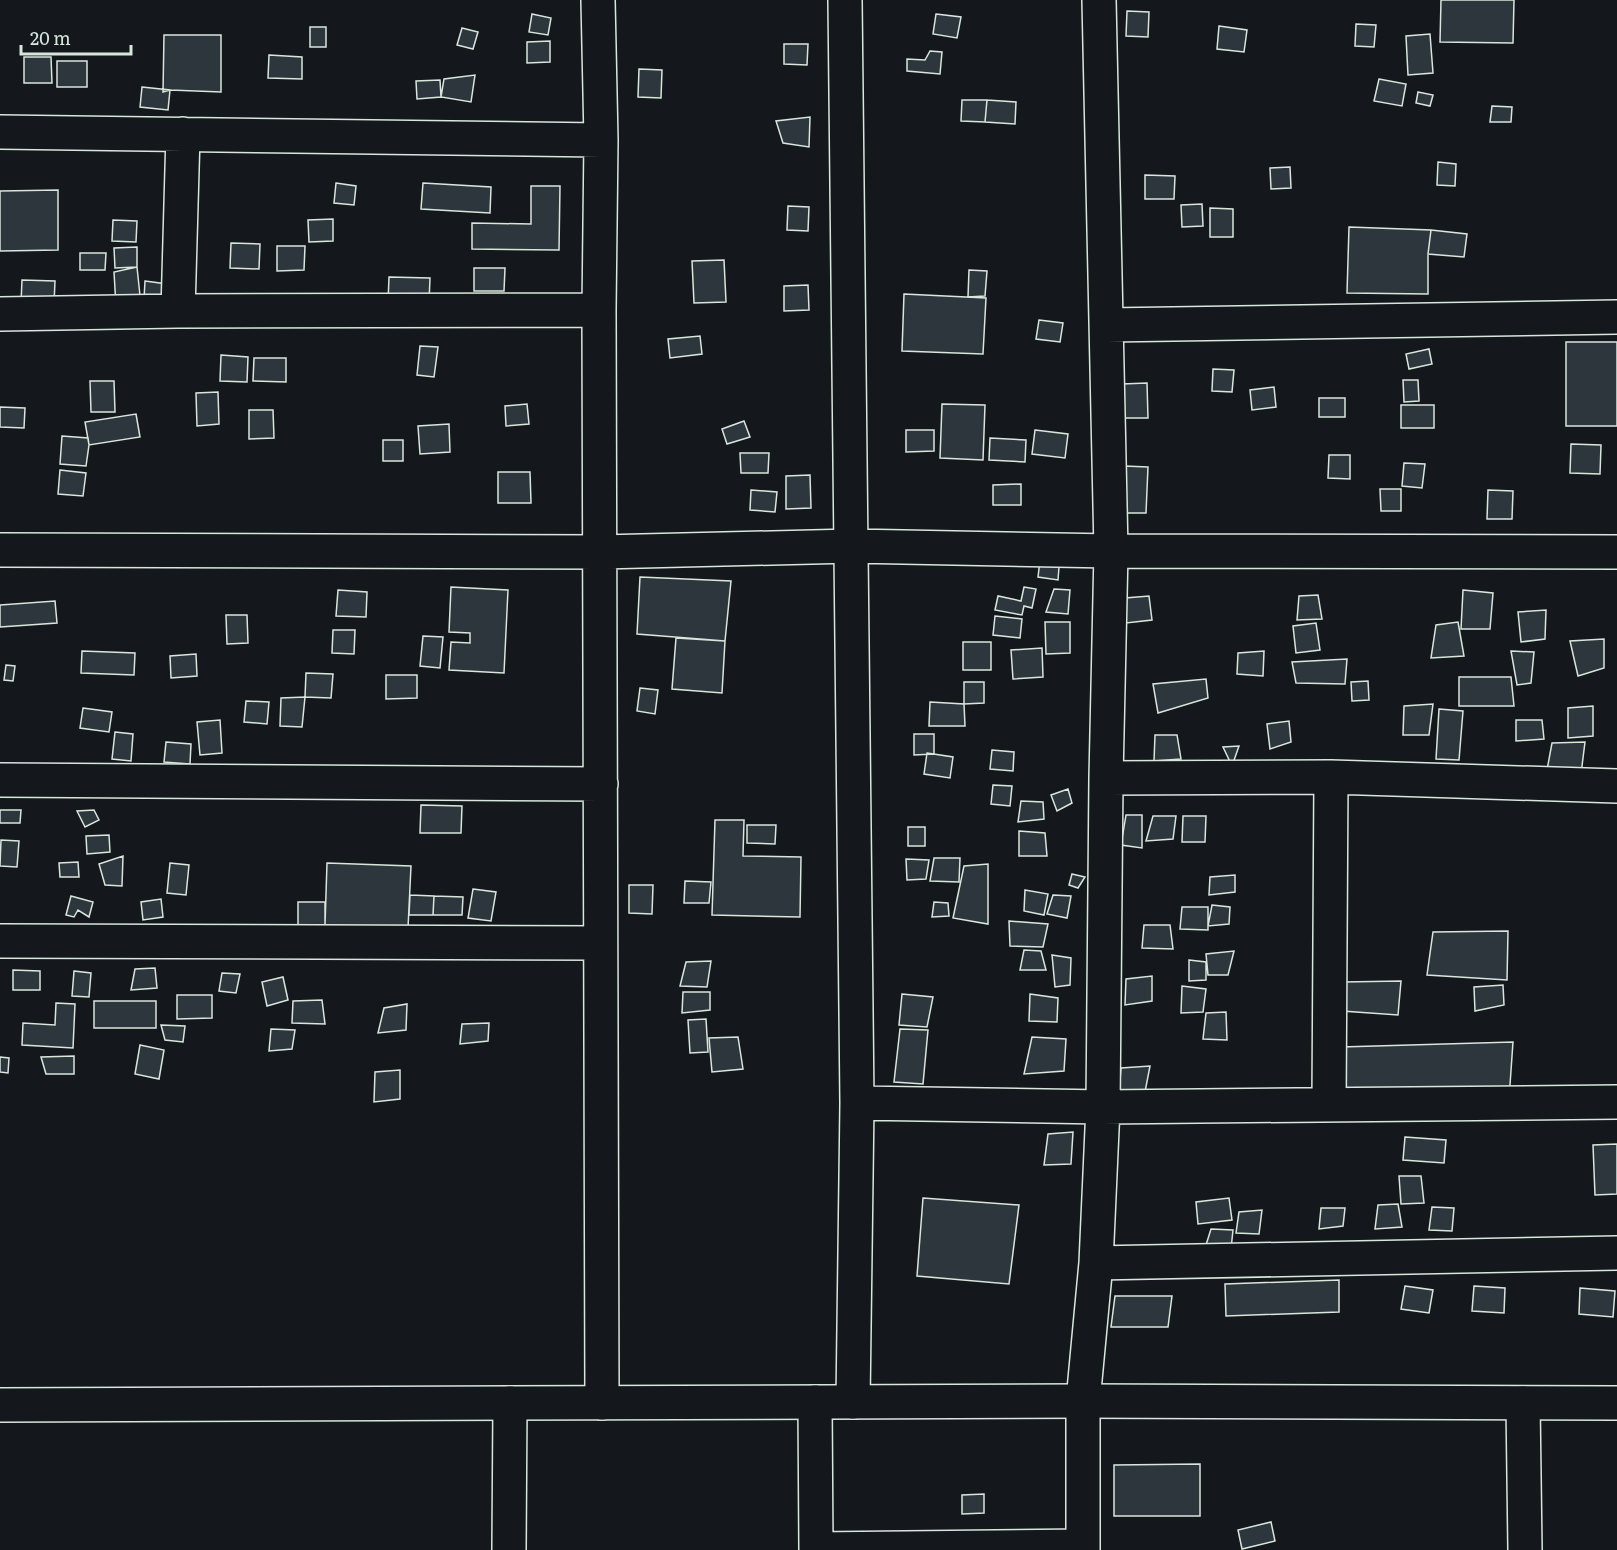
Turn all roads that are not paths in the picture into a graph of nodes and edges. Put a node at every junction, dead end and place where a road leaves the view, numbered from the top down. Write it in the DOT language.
graph roads {
  1 [pos="598,0"];
  2 [pos="845,0"];
  3 [pos="1099,0"];
  4 [pos="0,132"];
  5 [pos="183,134"];
  6 [pos="601,140"];
  7 [pos="599,310"];
  8 [pos="178,311"];
  9 [pos="0,314"];
  10 [pos="1617,317"];
  11 [pos="1107,325"];
  12 [pos="852,546"];
  13 [pos="0,550"];
  14 [pos="1111,551"];
  15 [pos="601,552"];
  16 [pos="1617,552"];
  17 [pos="1331,777"];
  18 [pos="1106,778"];
  19 [pos="0,780"];
  20 [pos="601,784"];
  21 [pos="1617,786"];
  22 [pos="0,941"];
  23 [pos="600,943"];
  24 [pos="1617,1102"];
  25 [pos="857,1103"];
  26 [pos="1329,1105"];
  27 [pos="1102,1107"];
  28 [pos="1617,1253"];
  29 [pos="1096,1263"];
  30 [pos="1083,1401"];
  31 [pos="815,1402"];
  32 [pos="853,1402"];
  33 [pos="510,1403"];
  34 [pos="602,1403"];
  35 [pos="1523,1403"];
  36 [pos="1617,1403"];
  37 [pos="0,1405"];
  38 [pos="1083,1548"];
  39 [pos="509,1550"];
  40 [pos="816,1550"];
  41 [pos="1525,1550"];
  1 -- 6 [label="street"];
  2 -- 12 [label="street"];
  3 -- 11 [label="street"];
  4 -- 5 [label="street"];
  5 -- 6 [label="street"];
  5 -- 8 [label="street"];
  6 -- 7 [label="street"];
  7 -- 8 [label="street"];
  7 -- 15 [label="street"];
  8 -- 9 [label="street"];
  10 -- 11 [label="street"];
  11 -- 14 [label="street"];
  12 -- 14 [label="street"];
  12 -- 15 [label="street"];
  12 -- 25 [label="street"];
  13 -- 15 [label="street"];
  14 -- 16 [label="street"];
  14 -- 18 [label="street"];
  15 -- 20 [label="street"];
  17 -- 18 [label="street"];
  17 -- 21 [label="street"];
  17 -- 26 [label="street"];
  18 -- 27 [label="street"];
  19 -- 20 [label="street"];
  20 -- 23 [label="street"];
  22 -- 23 [label="street"];
  23 -- 34 [label="street"];
  24 -- 26 [label="street"];
  25 -- 27 [label="street"];
  25 -- 32 [label="street"];
  26 -- 27 [label="street"];
  27 -- 29 [label="street"];
  28 -- 29 [label="street"];
  29 -- 30 [label="street"];
  30 -- 32 [label="street"];
  30 -- 35 [label="street"];
  30 -- 38 [label="street"];
  31 -- 32 [label="street"];
  31 -- 34 [label="street"];
  31 -- 40 [label="street"];
  33 -- 34 [label="street"];
  33 -- 37 [label="street"];
  33 -- 39 [label="street"];
  35 -- 36 [label="street"];
  35 -- 41 [label="street"];
  38 -- 40 [label="street"];
}
